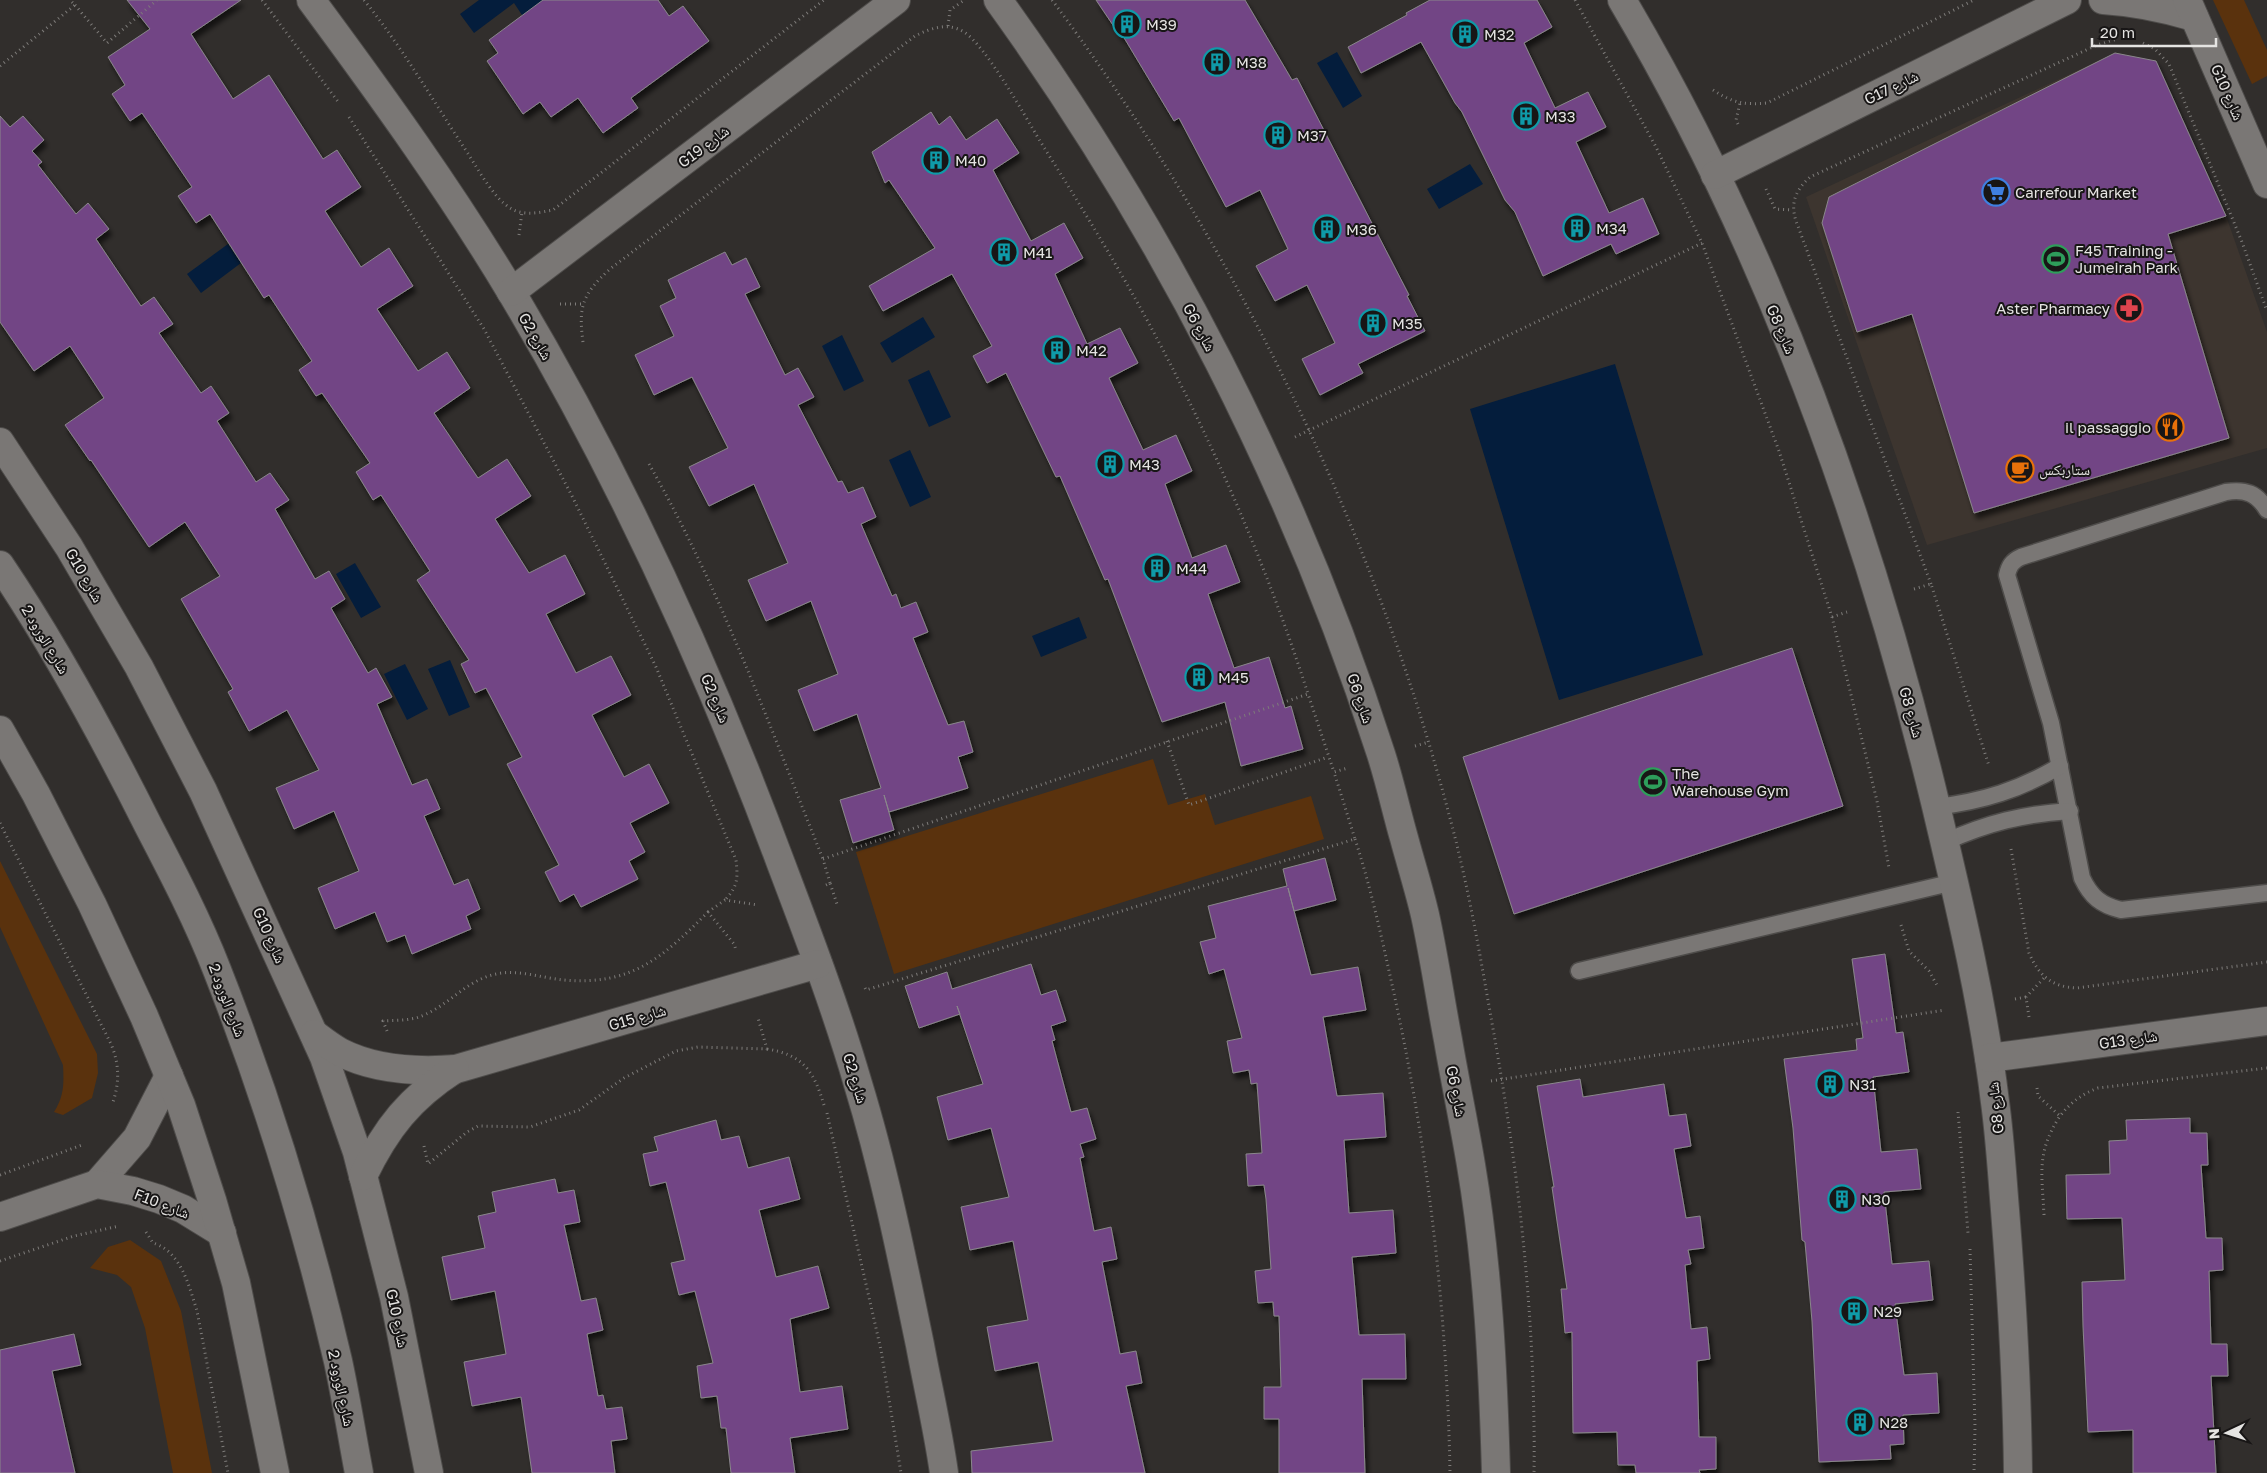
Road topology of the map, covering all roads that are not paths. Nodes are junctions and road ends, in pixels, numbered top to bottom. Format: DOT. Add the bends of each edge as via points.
graph roads {
  1 [pos="310,0"];
  2 [pos="896,0"];
  3 [pos="998,0"];
  4 [pos="1622,0"];
  5 [pos="2067,0"];
  6 [pos="2080,0"];
  7 [pos="2103,0"];
  8 [pos="2191,8"];
  9 [pos="1715,174"];
  10 [pos="2267,184"];
  11 [pos="511,292"];
  12 [pos="0,442"];
  13 [pos="2267,510"];
  14 [pos="0,565"];
  15 [pos="0,730"];
  16 [pos="2060,766"];
  17 [pos="1936,807"];
  18 [pos="2070,811"];
  19 [pos="1945,842"];
  20 [pos="1954,882"];
  21 [pos="2267,893"];
  22 [pos="818,964"];
  23 [pos="1579,972"];
  24 [pos="2267,1021"];
  25 [pos="314,1034"];
  26 [pos="1989,1058"];
  27 [pos="456,1069"];
  28 [pos="168,1076"];
  29 [pos="363,1176"];
  30 [pos="97,1184"];
  31 [pos="0,1217"];
  32 [pos="222,1233"];
  33 [pos="275,1473"];
  34 [pos="359,1473"];
  35 [pos="429,1473"];
  36 [pos="944,1473"];
  37 [pos="1496,1473"];
  38 [pos="2018,1473"];
  1 -- 11 [label="street, G2 شارع" via="442,184"];
  2 -- 11 [label="street, G19 شارع"];
  3 -- 37 [label="street, G6 شارع" via="1074,110 1211,347 1263,453 1328,602 1382,756 1425,916 1471,1166 1490,1345"];
  4 -- 9 [label="street, G8 شارع"];
  5 -- 6 [label="street, G17 شارع"];
  5 -- 9 [label="street, G17 شارع"];
  7 -- 8 [label="street"];
  8 -- 10 [label="street, G10 شارع"];
  9 -- 17 [label="street, G8 شارع" via="1792,350 1840,477 1880,600"];
  11 -- 22 [label="street, G2 شارع" via="568,391 667,588 713,689"];
  12 -- 25 [label="street, G10 شارع" via="68,547 139,667 203,791"];
  13 -- 16 [label="lane" via="2256,496 2248,492 2226,492 2014,560 2007,575 2051,723"];
  14 -- 34 [label="street, شارع الورود 2" via="118,765 216,967 258,1080 288,1175 338,1362"];
  15 -- 28 [label="street" via="92,904"];
  16 -- 17 [label="lane" via="1999,796"];
  16 -- 18 [label="lane"];
  17 -- 19 [label="street, G8 شارع"];
  18 -- 19 [label="lane" via="2005,819"];
  18 -- 21 [label="lane" via="2082,878 2088,890 2108,907 2134,910"];
  19 -- 20 [label="street, G8 شارع"];
  20 -- 23 [label="lane"];
  20 -- 26 [label="street, G8 شارع"];
  22 -- 27 [label="street, G15 شارع"];
  22 -- 36 [label="street, G2 شارع" via="877,1151 911,1302"];
  24 -- 26 [label="street, G13 شارع"];
  25 -- 27 [label="street, G15 شارع" via="340,1052 368,1062 399,1069"];
  25 -- 29 [label="street, G10 شارع" via="340,1099"];
  26 -- 38 [label="street, G8 شارع" via="2010,1279"];
  27 -- 29 [label="street, G15 شارع" via="410,1103 378,1145"];
  28 -- 30 [label="street" via="137,1138"];
  28 -- 32 [label="street" via="196,1149"];
  29 -- 35 [label="street, G10 شارع" via="394,1297"];
  30 -- 31 [label="street, F10 شارع"];
  30 -- 32 [label="street, F10 شارع" via="133,1190 159,1199"];
  32 -- 33 [label="street" via="236,1283"];
}
